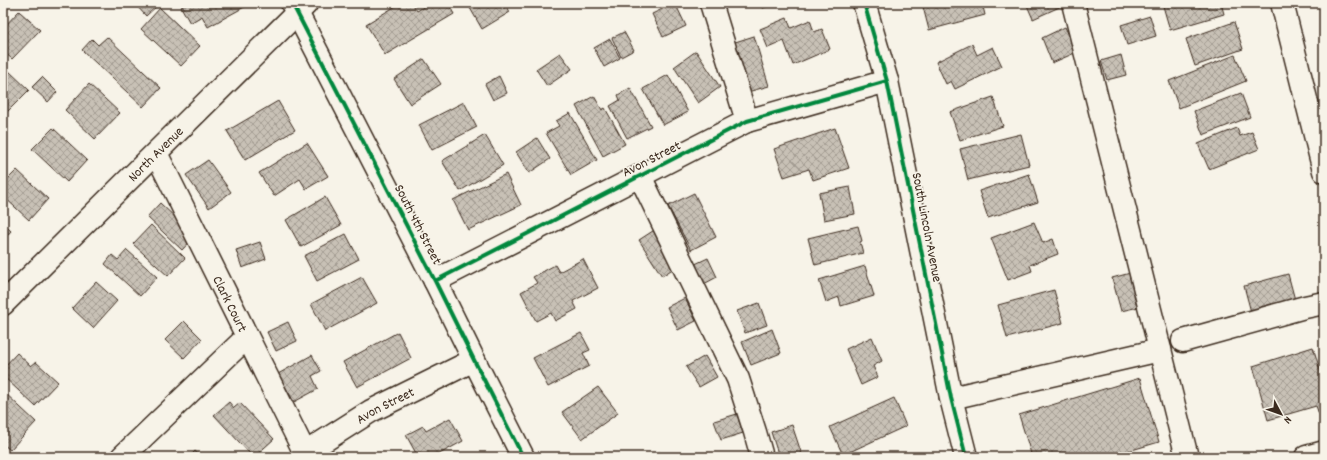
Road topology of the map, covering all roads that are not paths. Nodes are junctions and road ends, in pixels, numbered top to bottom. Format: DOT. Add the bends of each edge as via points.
graph roads {
  1 [pos="711,3"];
  2 [pos="864,3"];
  3 [pos="1073,3"];
  4 [pos="1282,3"];
  5 [pos="299,6"];
  6 [pos="887,81"];
  7 [pos="1315,97"];
  8 [pos="747,121"];
  9 [pos="156,153"];
  10 [pos="1324,171"];
  11 [pos="640,176"];
  12 [pos="435,281"];
  13 [pos="1324,303"];
  14 [pos="3,304"];
  15 [pos="248,336"];
  16 [pos="1183,341"];
  17 [pos="1160,350"];
  18 [pos="474,360"];
  19 [pos="951,398"];
  20 [pos="1324,452"];
  21 [pos="304,456"];
  22 [pos="122,457"];
  23 [pos="523,457"];
  24 [pos="762,457"];
  25 [pos="966,457"];
  26 [pos="1187,457"];
  27 [pos="1306,457"];
  1 -- 8 [label="street"];
  2 -- 6 [label="street, South Lincoln Avenue"];
  3 -- 17 [label="street"];
  4 -- 7 [label="street"];
  5 -- 9 [label="street, North Avenue"];
  5 -- 12 [label="street, South 4th Street"];
  6 -- 8 [label="street, Avon Street"];
  6 -- 19 [label="street, South Lincoln Avenue"];
  7 -- 10 [label="street"];
  8 -- 11 [label="street, Avon Street"];
  9 -- 14 [label="street, North Avenue"];
  9 -- 15 [label="street, Clark Court"];
  11 -- 12 [label="street, Avon Street"];
  11 -- 24 [label="street" via="738,379"];
  12 -- 18 [label="street, South 4th Street"];
  13 -- 16 [label="street"];
  15 -- 21 [label="street, Clark Court"];
  15 -- 22 [label="street"];
  17 -- 19 [label="street"];
  17 -- 26 [label="street"];
  18 -- 21 [label="street, Avon Street" via="371,411"];
  18 -- 23 [label="street, South 4th Street"];
  19 -- 25 [label="street, South Lincoln Avenue"];
  20 -- 27 [label="street"];
}
